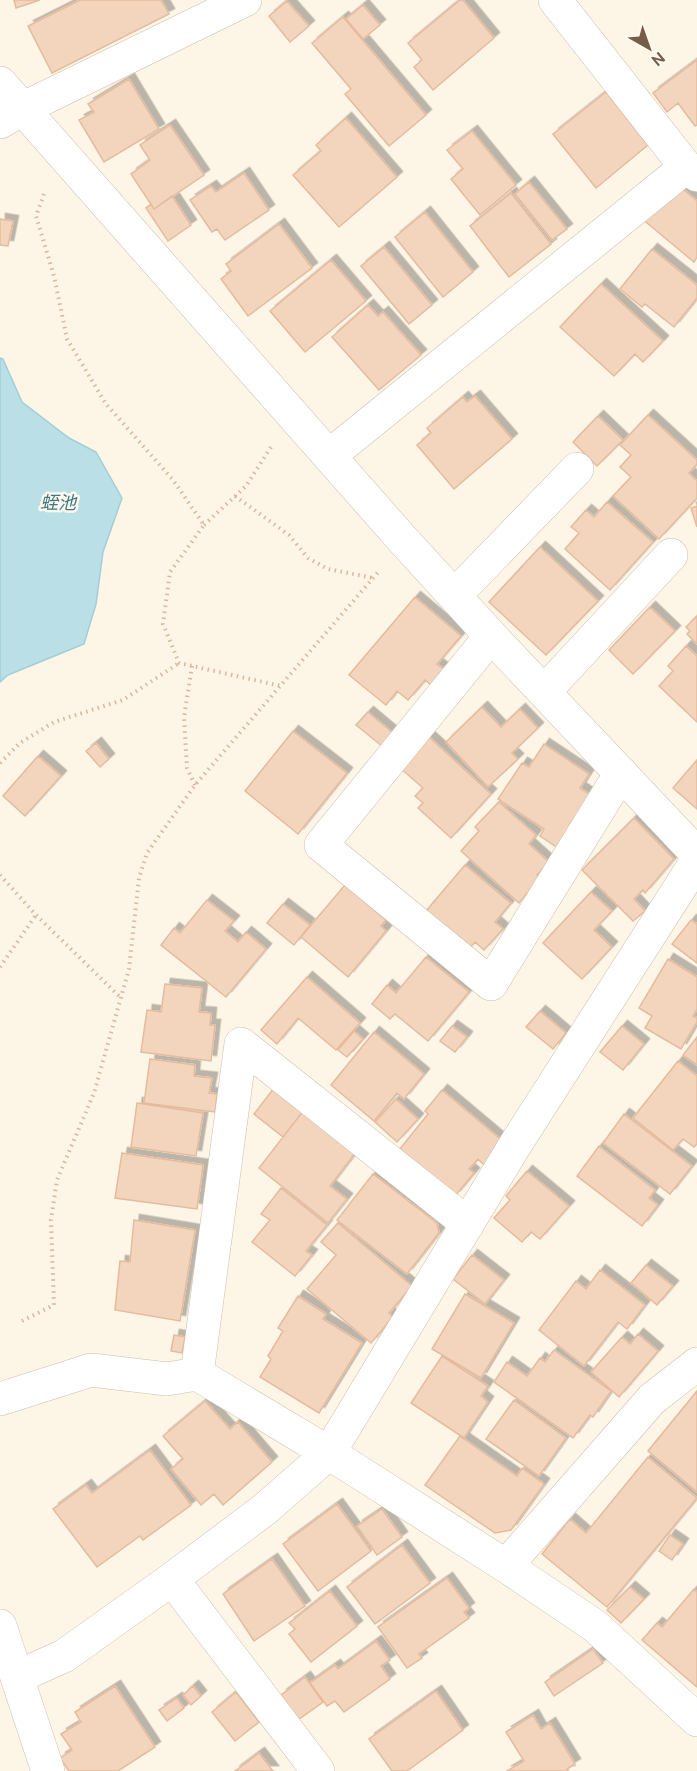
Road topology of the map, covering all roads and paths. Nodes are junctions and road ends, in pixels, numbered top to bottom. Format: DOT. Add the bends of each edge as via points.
graph roads {
  1 [pos="245,0"];
  2 [pos="555,0"];
  3 [pos="0,83"];
  4 [pos="11,115"];
  5 [pos="59,150"];
  6 [pos="691,171"];
  7 [pos="291,414"];
  8 [pos="329,456"];
  9 [pos="577,469"];
  10 [pos="235,496"];
  11 [pos="204,525"];
  12 [pos="404,542"];
  13 [pos="670,555"];
  14 [pos="373,578"];
  15 [pos="454,596"];
  16 [pos="491,636"];
  17 [pos="179,663"];
  18 [pos="192,666"];
  19 [pos="281,686"];
  20 [pos="544,692"];
  21 [pos="0,763"];
  22 [pos="621,773"];
  23 [pos="195,785"];
  24 [pos="697,854"];
  25 [pos="697,861"];
  26 [pos="0,875"];
  27 [pos="36,915"];
  28 [pos="0,967"];
  29 [pos="121,998"];
  30 [pos="468,1224"];
  31 [pos="22,1321"];
  32 [pos="697,1364"];
  33 [pos="197,1374"];
  34 [pos="0,1399"];
  35 [pos="329,1453"];
  36 [pos="506,1566"];
  37 [pos="172,1579"];
  38 [pos="0,1626"];
  39 [pos="17,1677"];
  40 [pos="697,1720"];
  41 [pos="48,1771"];
  42 [pos="318,1771"];
  1 -- 4 [label="street"];
  2 -- 6 [label="street"];
  3 -- 4 [label="street"];
  4 -- 5 [label="street"];
  5 -- 7 [label="street"];
  5 -- 11 [label="path" via="36,216 68,339 106,404 173,480"];
  6 -- 8 [label="street"];
  7 -- 8 [label="street"];
  7 -- 10 [label="path" via="246,486"];
  8 -- 12 [label="street"];
  9 -- 15 [label="street"];
  10 -- 11 [label="path"];
  10 -- 14 [label="path" via="289,535 308,558 328,569"];
  11 -- 17 [label="path" via="170,572 164,624"];
  12 -- 14 [label="path"];
  12 -- 15 [label="street"];
  13 -- 20 [label="street"];
  14 -- 19 [label="path"];
  15 -- 16 [label="street"];
  16 -- 20 [label="street"];
  16 -- 22 [label="street" via="321,845 491,984"];
  17 -- 18 [label="path"];
  17 -- 21 [label="path" via="123,700 54,722 20,743"];
  18 -- 19 [label="path"];
  18 -- 23 [label="path" via="184,717 187,768"];
  19 -- 23 [label="path"];
  20 -- 22 [label="street"];
  22 -- 24 [label="street"];
  23 -- 29 [label="path" via="147,853 139,878 129,969"];
  25 -- 30 [label="street"];
  26 -- 27 [label="path"];
  27 -- 28 [label="path"];
  27 -- 29 [label="path"];
  29 -- 31 [label="path" via="94,1093 57,1180 51,1220 54,1305"];
  30 -- 33 [label="street" via="241,1044"];
  30 -- 35 [label="street"];
  32 -- 36 [label="street" via="652,1399"];
  33 -- 34 [label="street" via="167,1379 91,1370"];
  33 -- 35 [label="street"];
  35 -- 36 [label="street"];
  35 -- 37 [label="street" via="265,1509"];
  36 -- 40 [label="street" via="595,1626"];
  37 -- 39 [label="street" via="64,1656"];
  37 -- 42 [label="street"];
  38 -- 39 [label="street"];
  39 -- 41 [label="street"];
}
